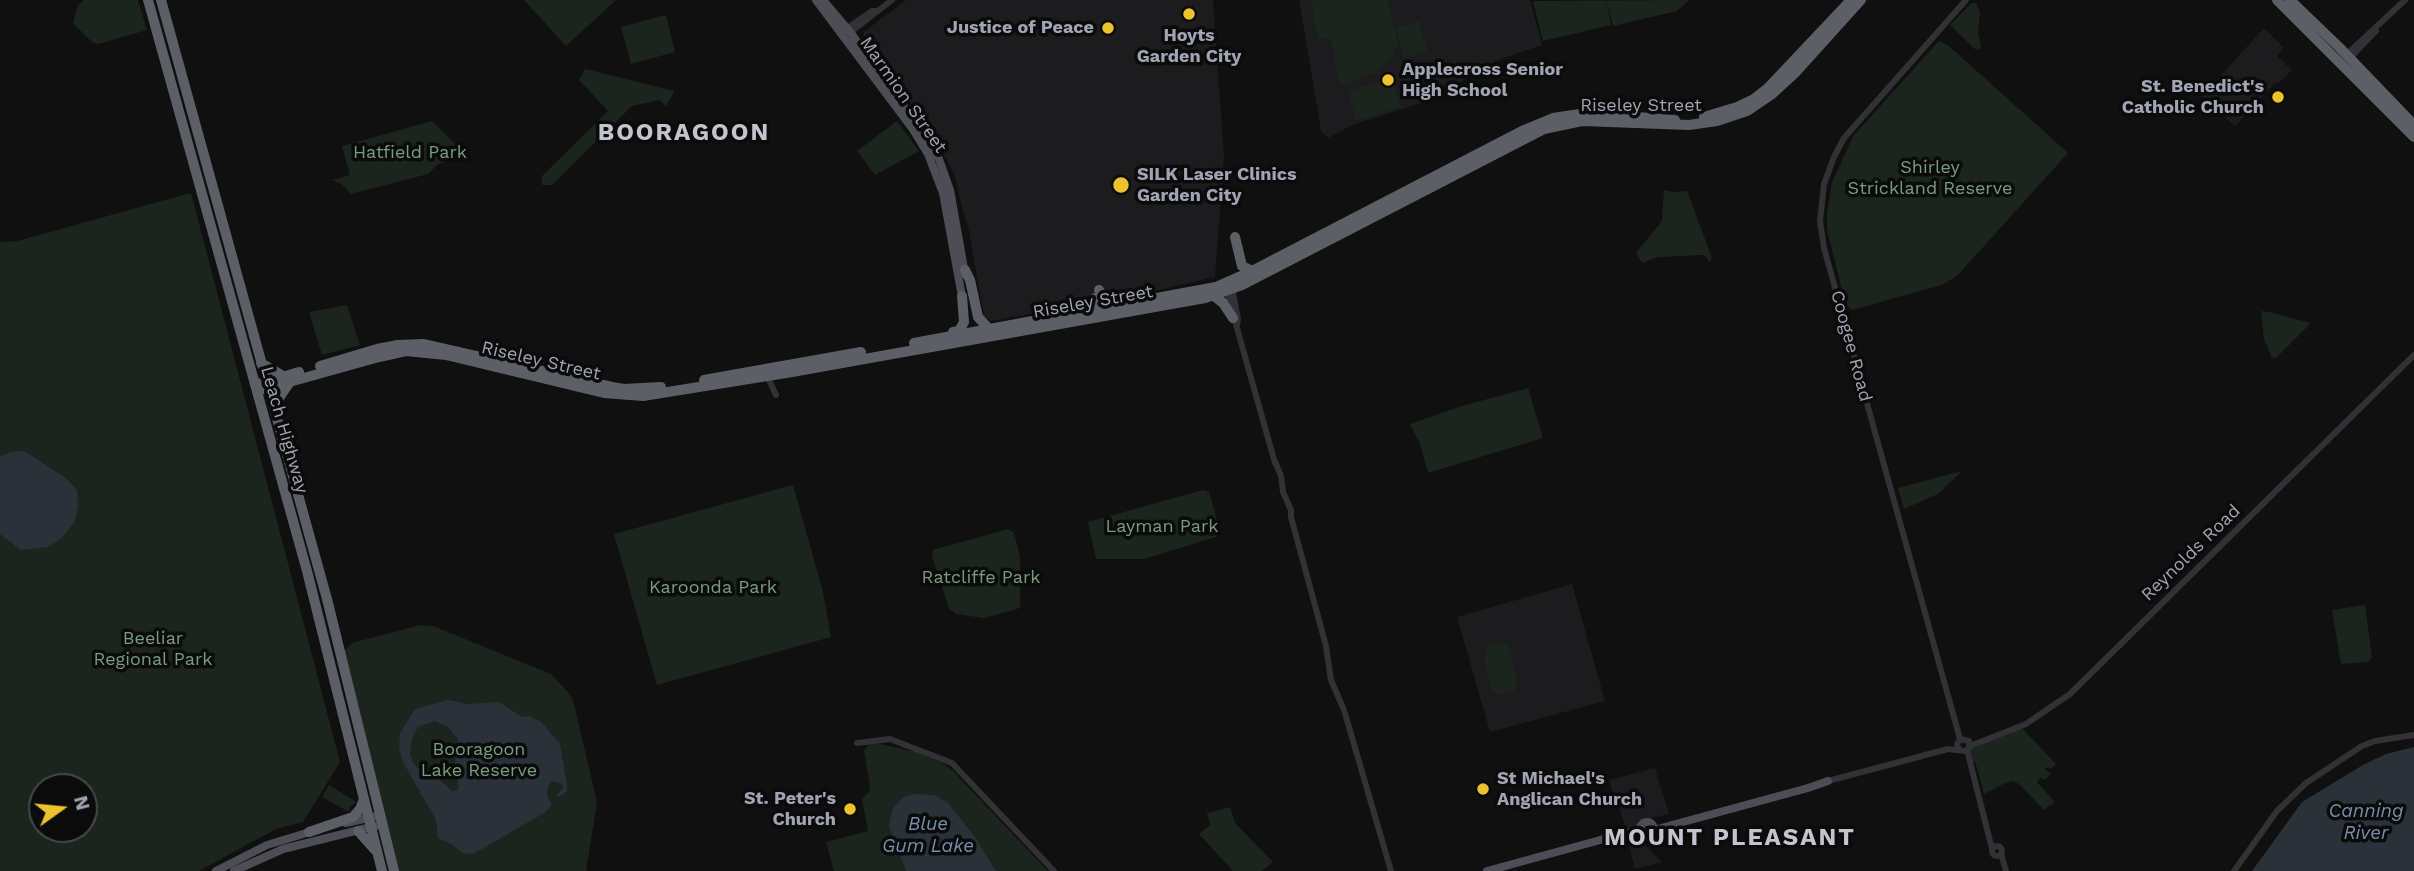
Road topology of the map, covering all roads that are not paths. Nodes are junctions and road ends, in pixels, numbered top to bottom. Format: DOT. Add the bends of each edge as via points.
graph roads {
  1 [pos="149,0"];
  2 [pos="161,0"];
  3 [pos="816,0"];
  4 [pos="823,0"];
  5 [pos="892,0"];
  6 [pos="1851,0"];
  7 [pos="1861,0"];
  8 [pos="1966,0"];
  9 [pos="2277,0"];
  10 [pos="2290,0"];
  11 [pos="2405,0"];
  12 [pos="846,33"];
  13 [pos="2345,60"];
  14 [pos="188,95"];
  15 [pos="1685,123"];
  16 [pos="2414,125"];
  17 [pos="2414,137"];
  18 [pos="190,146"];
  19 [pos="209,173"];
  20 [pos="197,177"];
  21 [pos="1234,237"];
  22 [pos="965,270"];
  23 [pos="1252,271"];
  24 [pos="1229,286"];
  25 [pos="962,296"];
  26 [pos="1214,296"];
  27 [pos="1116,306"];
  28 [pos="1073,314"];
  29 [pos="1235,322"];
  30 [pos="989,329"];
  31 [pos="973,335"];
  32 [pos="923,341"];
  33 [pos="2413,358"];
  34 [pos="261,363"];
  35 [pos="781,367"];
  36 [pos="746,373"];
  37 [pos="771,376"];
  38 [pos="287,380"];
  39 [pos="268,385"];
  40 [pos="256,388"];
  41 [pos="275,410"];
  42 [pos="2414,735"];
  43 [pos="857,743"];
  44 [pos="1963,745"];
  45 [pos="1828,780"];
  46 [pos="364,799"];
  47 [pos="382,820"];
  48 [pos="370,823"];
  49 [pos="358,831"];
  50 [pos="309,832"];
  51 [pos="1575,849"];
  52 [pos="377,853"];
  53 [pos="2005,869"];
  54 [pos="216,871"];
  55 [pos="234,871"];
  56 [pos="382,871"];
  57 [pos="394,871"];
  58 [pos="1054,871"];
  59 [pos="1389,871"];
  60 [pos="1490,871"];
  61 [pos="1501,871"];
  62 [pos="2234,871"];
  1 -- 18 [label="highway, Leach Highway"];
  2 -- 14 [label="highway, Leach Highway"];
  3 -- 12 [label="main road, Marmion Street"];
  4 -- 12 [label="main road, Marmion Street"];
  5 -- 12 [label="street"];
  6 -- 15 [label="highway, Riseley Street" via="1754,99"];
  7 -- 15 [label="highway, Riseley Street" via="1764,100 1732,117"];
  8 -- 44 [label="street, Coogee Road" via="1844,138 1824,184 1820,221"];
  9 -- 13 [label="highway"];
  10 -- 13 [label="highway"];
  11 -- 13 [label="street"];
  12 -- 22 [label="main road, Marmion Street" via="939,159 950,190"];
  12 -- 25 [label="main road, Marmion Street" via="935,169"];
  13 -- 16 [label="highway"];
  13 -- 17 [label="highway"];
  14 -- 18 [label="highway" via="186,104 197,146"];
  14 -- 19 [label="highway, Leach Highway"];
  15 -- 23 [label="highway, Riseley Street" via="1587,113 1553,118"];
  15 -- 24 [label="highway, Riseley Street" via="1582,121 1544,129"];
  18 -- 20 [label="highway, Leach Highway"];
  19 -- 20 [label="highway"];
  19 -- 34 [label="highway, Leach Highway"];
  20 -- 40 [label="highway, Leach Highway"];
  21 -- 23 [label="highway" via="1242,266"];
  22 -- 30 [label="highway" via="978,317"];
  22 -- 31 [label="main road, Marmion Street"];
  23 -- 24 [label="highway, Riseley Street"];
  24 -- 26 [label="highway, Riseley Street"];
  24 -- 27 [label="highway, Riseley Street"];
  24 -- 29 [label="street"];
  25 -- 31 [label="main road, Marmion Street"];
  25 -- 32 [label="highway" via="964,317 959,331"];
  26 -- 29 [label="highway"];
  26 -- 31 [label="highway, Riseley Street"];
  27 -- 28 [label="highway, Riseley Street"];
  27 -- 28 [label="highway" via="1097,294 1091,306"];
  28 -- 30 [label="highway, Riseley Street"];
  29 -- 59 [label="street" via="1275,461 1279,493 1291,517 1334,664"];
  30 -- 31 [label="highway, Riseley Street"];
  31 -- 32 [label="highway, Riseley Street"];
  31 -- 37 [label="highway, Riseley Street"];
  32 -- 35 [label="highway, Riseley Street"];
  33 -- 44 [label="street, Reynolds Road" via="2070,694 2026,724"];
  34 -- 38 [label="highway"];
  34 -- 39 [label="highway, Leach Highway"];
  35 -- 36 [label="highway, Riseley Street"];
  35 -- 37 [label="street"];
  36 -- 37 [label="street"];
  36 -- 38 [label="highway, Riseley Street" via="624,389 410,344 377,349"];
  37 -- 38 [label="highway, Riseley Street" via="666,394 621,395 446,355 406,351"];
  38 -- 39 [label="highway, Riseley Street"];
  38 -- 41 [label="highway"];
  39 -- 40 [label="highway, Riseley Street"];
  39 -- 41 [label="highway, Leach Highway"];
  40 -- 46 [label="highway, Leach Highway"];
  41 -- 47 [label="highway, Leach Highway"];
  42 -- 62 [label="street" via="2362,746 2306,783 2277,811"];
  43 -- 58 [label="street" via="890,739 952,763"];
  44 -- 45 [label="street, Reynolds Road"];
  44 -- 53 [label="street, Coogee Road" via="1993,855 2000,855"];
  45 -- 51 [label="main road, Reynolds Road" via="1675,823 1653,828 1645,823 1642,831"];
  46 -- 48 [label="highway, Leach Highway"];
  46 -- 50 [label="highway" via="355,816"];
  47 -- 48 [label="main road"];
  47 -- 57 [label="highway, Leach Highway"];
  48 -- 49 [label="main road"];
  48 -- 50 [label="main road"];
  48 -- 52 [label="highway, Leach Highway"];
  49 -- 52 [label="highway"];
  49 -- 55 [label="main road" via="277,852"];
  50 -- 54 [label="main road" via="255,850"];
  51 -- 60 [label="main road, Reynolds Road"];
  51 -- 61 [label="main road, Reynolds Road"];
  52 -- 56 [label="highway, Leach Highway"];
}
